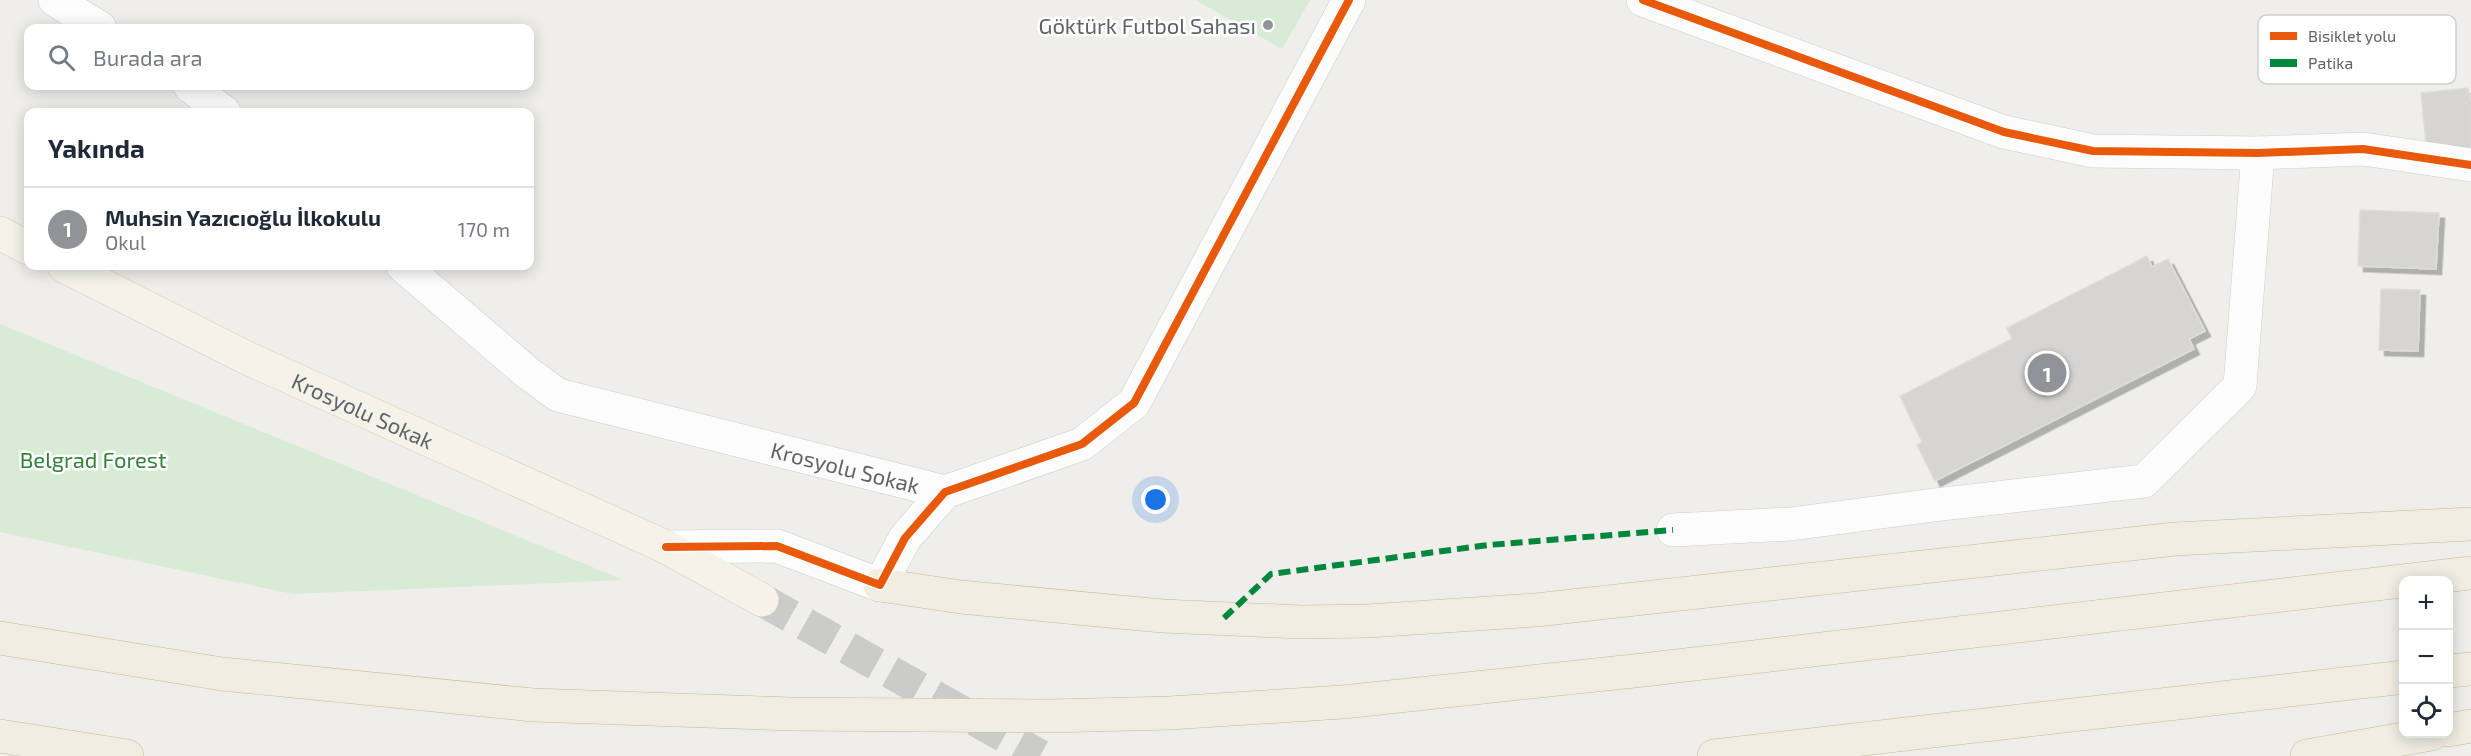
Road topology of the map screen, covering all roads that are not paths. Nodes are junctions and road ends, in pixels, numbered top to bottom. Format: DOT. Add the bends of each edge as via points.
graph roads {
  1 [pos="55,0"];
  2 [pos="1349,0"];
  3 [pos="1643,0"];
  4 [pos="94,24"];
  5 [pos="195,90"];
  6 [pos="219,108"];
  7 [pos="2258,153"];
  8 [pos="2471,165"];
  9 [pos="0,233"];
  10 [pos="24,246"];
  11 [pos="72,270"];
  12 [pos="408,270"];
  13 [pos="945,492"];
  14 [pos="2471,524"];
  15 [pos="1673,530"];
  16 [pos="666,547"];
  17 [pos="2471,573"];
  18 [pos="880,585"];
  19 [pos="762,600"];
  20 [pos="0,638"];
  21 [pos="2471,669"];
  22 [pos="2453,671"];
  23 [pos="2399,677"];
  24 [pos="2471,726"];
  25 [pos="2453,729"];
  26 [pos="0,736"];
  27 [pos="2408,738"];
  28 [pos="127,756"];
  29 [pos="1714,756"];
  30 [pos="2307,756"];
  1 -- 4 [label="street"];
  2 -- 13 [label="street" via="1134,403 1082,444"];
  3 -- 7 [label="street" via="2004,132 2093,151"];
  5 -- 6 [label="street"];
  7 -- 8 [label="street" via="2363,149"];
  7 -- 15 [label="street" via="2240,386 2144,481 1791,524"];
  9 -- 10 [label="main road"];
  11 -- 16 [label="main road, Krosyolu Sokak" via="247,358"];
  12 -- 13 [label="street, Krosyolu Sokak" via="558,395"];
  13 -- 18 [label="street" via="905,538"];
  14 -- 18 [label="highway" via="2175,539 1536,610 1368,621 1162,616"];
  16 -- 18 [label="street" via="777,546"];
  16 -- 19 [label="main road, Krosyolu Sokak"];
  17 -- 20 [label="highway" via="1343,702 1062,716 791,714 533,705 222,674"];
  21 -- 22 [label="highway"];
  23 -- 29 [label="highway"];
  24 -- 25 [label="highway"];
  26 -- 28 [label="highway"];
  27 -- 30 [label="highway"];
}
